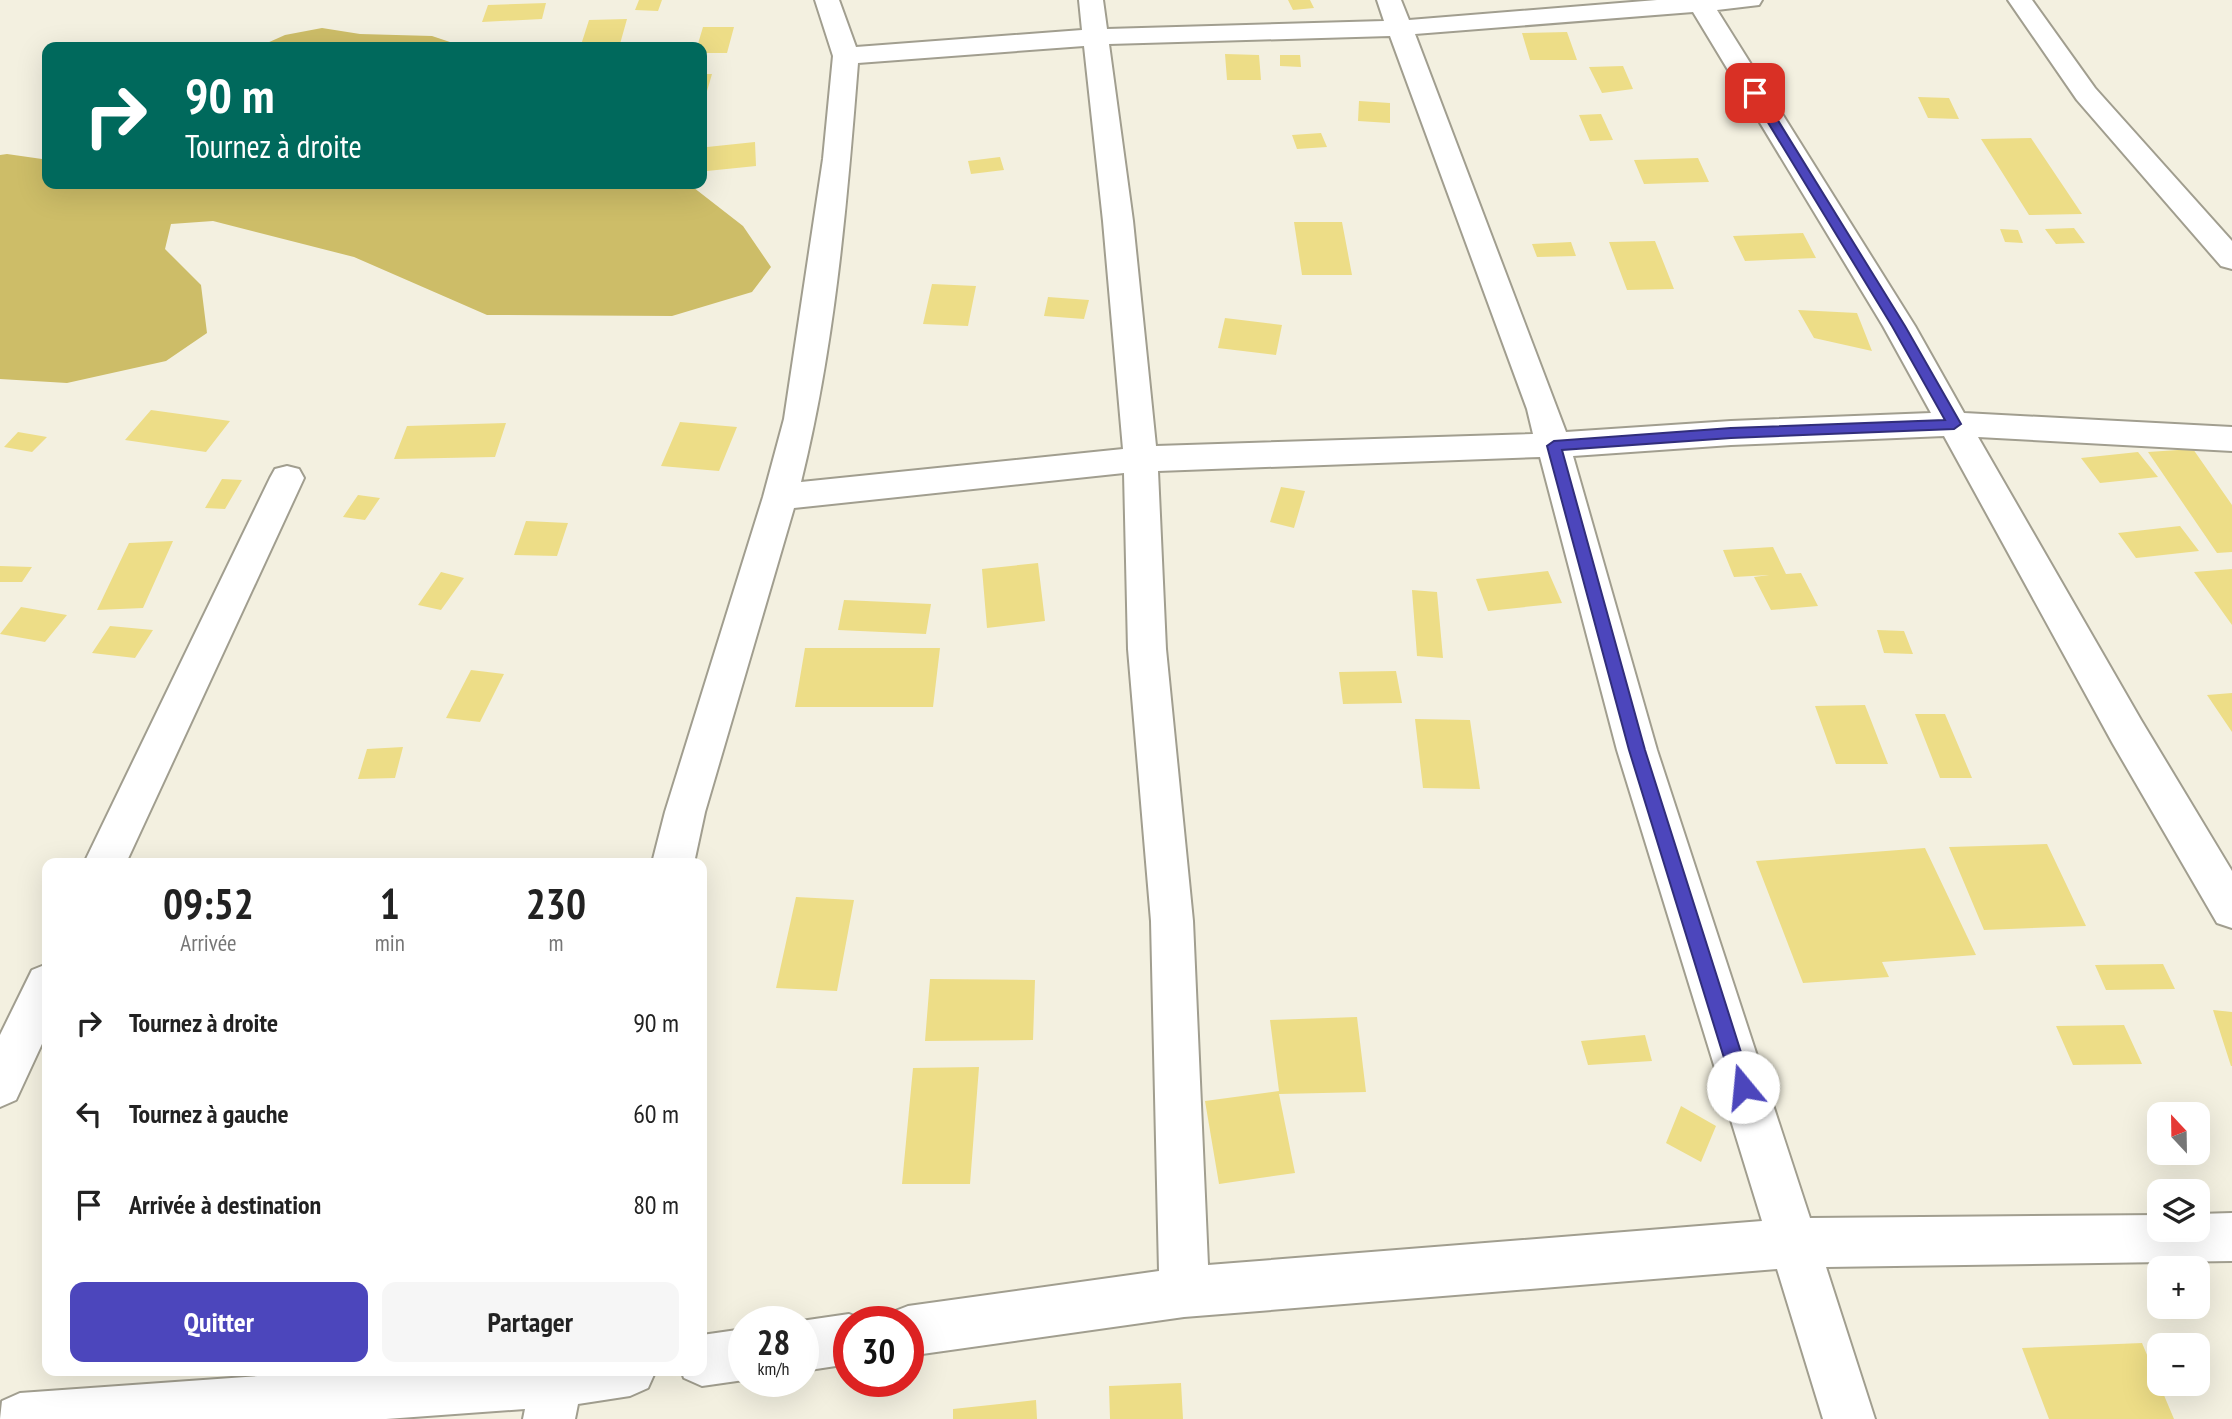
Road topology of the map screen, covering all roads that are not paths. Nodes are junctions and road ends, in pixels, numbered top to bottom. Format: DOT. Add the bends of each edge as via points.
graph roads {
  1 [pos="827,0"];
  2 [pos="1091,0"];
  3 [pos="1750,0"];
  4 [pos="2020,0"];
  5 [pos="1700,2"];
  6 [pos="1395,14"];
  7 [pos="1095,37"];
  8 [pos="846,56"];
  9 [pos="2232,259"];
  10 [pos="1954,424"];
  11 [pos="2232,439"];
  12 [pos="1554,446"];
  13 [pos="1141,459"];
  14 [pos="287,478"];
  15 [pos="780,497"];
  16 [pos="107,858"];
  17 [pos="674,858"];
  18 [pos="2232,909"];
  19 [pos="42,996"];
  20 [pos="0,1084"];
  21 [pos="2232,1237"];
  22 [pos="1791,1243"];
  23 [pos="1184,1292"];
  24 [pos="924,1329"];
  25 [pos="728,1356"];
  26 [pos="707,1359"];
  27 [pos="608,1376"];
  28 [pos="555,1390"];
  29 [pos="20,1419"];
  30 [pos="1849,1419"];
  1 -- 8 [label="street"];
  2 -- 7 [label="street"];
  3 -- 5 [label="street"];
  4 -- 9 [label="street" via="2086,94"];
  5 -- 6 [label="street"];
  5 -- 10 [label="street"];
  6 -- 7 [label="street"];
  6 -- 12 [label="street"];
  7 -- 8 [label="street"];
  7 -- 13 [label="street"];
  8 -- 15 [label="street" via="811,355"];
  10 -- 11 [label="street"];
  10 -- 12 [label="street"];
  10 -- 18 [label="street"];
  12 -- 13 [label="street"];
  12 -- 22 [label="street" via="1637,750"];
  13 -- 15 [label="street"];
  13 -- 23 [label="street" via="1147,649 1172,921"];
  14 -- 16 [label="street"];
  15 -- 17 [label="street"];
  19 -- 20 [label="street"];
  21 -- 22 [label="street"];
  22 -- 23 [label="street"];
  22 -- 30 [label="street"];
  23 -- 24 [label="street"];
  25 -- 26 [label="street"];
  27 -- 28 [label="street"];
  28 -- 29 [label="street"];
}
